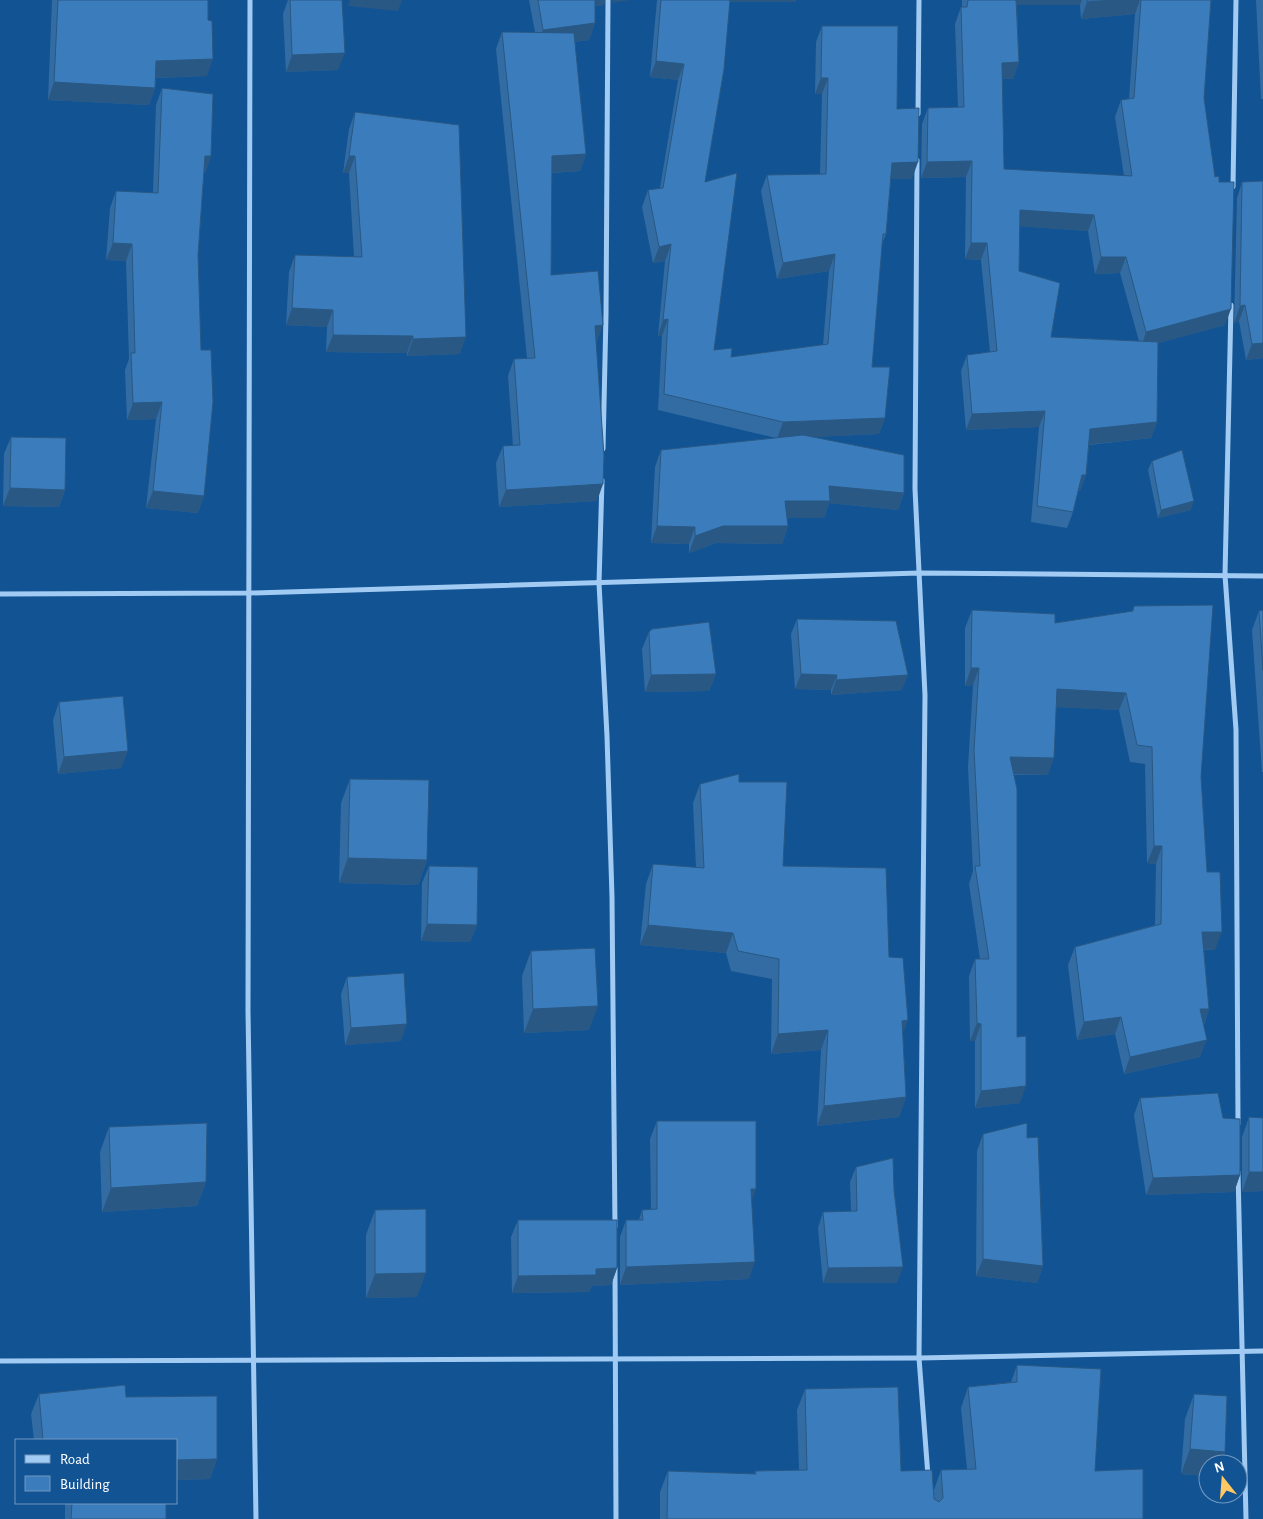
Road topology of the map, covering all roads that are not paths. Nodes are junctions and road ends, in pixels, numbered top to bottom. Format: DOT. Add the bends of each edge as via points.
graph roads {
  1 [pos="250,0"];
  2 [pos="608,0"];
  3 [pos="919,0"];
  4 [pos="1236,0"];
  5 [pos="918,118"];
  6 [pos="918,148"];
  7 [pos="1233,193"];
  8 [pos="1231,302"];
  9 [pos="603,454"];
  10 [pos="602,474"];
  11 [pos="918,573"];
  12 [pos="1225,575"];
  13 [pos="1263,576"];
  14 [pos="599,584"];
  15 [pos="250,593"];
  16 [pos="0,594"];
  17 [pos="1238,1135"];
  18 [pos="1238,1164"];
  19 [pos="615,1233"];
  20 [pos="615,1262"];
  21 [pos="1263,1350"];
  22 [pos="1243,1351"];
  23 [pos="920,1358"];
  24 [pos="253,1359"];
  25 [pos="615,1359"];
  26 [pos="0,1361"];
  27 [pos="928,1481"];
  28 [pos="256,1519"];
  29 [pos="616,1519"];
  30 [pos="1246,1519"];
  1 -- 15 [label="street"];
  2 -- 9 [label="street"];
  3 -- 5 [label="street"];
  4 -- 7 [label="street"];
  6 -- 11 [label="street" via="914,385"];
  8 -- 12 [label="street"];
  10 -- 14 [label="street"];
  11 -- 12 [label="street"];
  11 -- 14 [label="street"];
  11 -- 23 [label="street" via="926,695"];
  12 -- 13 [label="street"];
  12 -- 17 [label="street" via="1236,730"];
  14 -- 15 [label="street"];
  14 -- 19 [label="street" via="612,906"];
  15 -- 16 [label="street"];
  15 -- 24 [label="street" via="248,1011"];
  18 -- 22 [label="street"];
  20 -- 25 [label="street"];
  21 -- 22 [label="street"];
  22 -- 23 [label="street"];
  22 -- 30 [label="street"];
  23 -- 25 [label="street"];
  23 -- 27 [label="street"];
  24 -- 25 [label="street"];
  24 -- 26 [label="street"];
  24 -- 28 [label="street"];
  25 -- 29 [label="street"];
}
